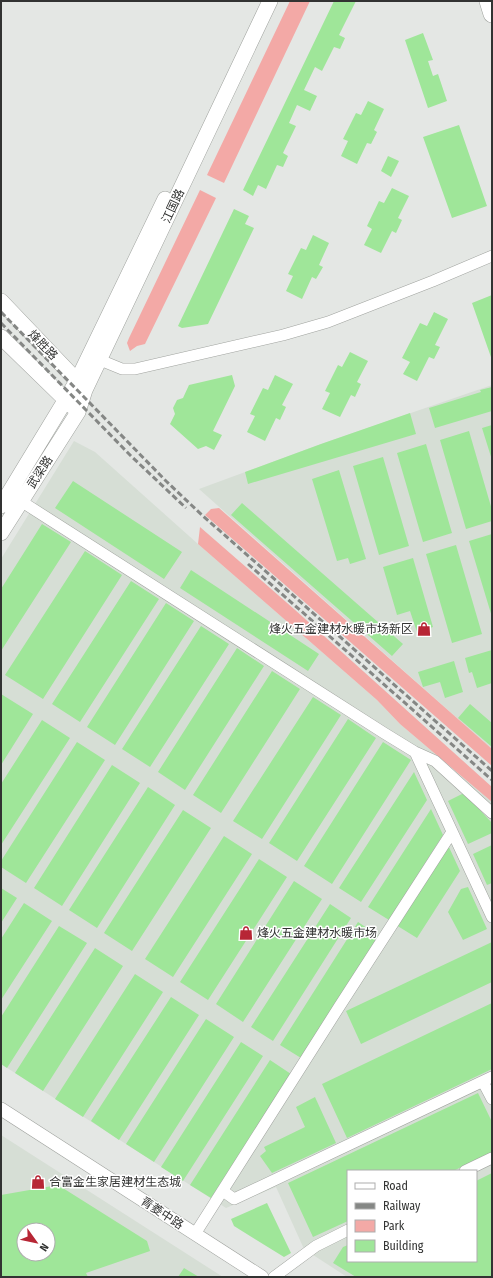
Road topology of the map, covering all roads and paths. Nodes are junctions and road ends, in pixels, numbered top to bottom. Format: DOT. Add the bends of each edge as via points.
graph roads {
  1 [pos="259,1"];
  2 [pos="270,1"];
  3 [pos="488,1"];
  4 [pos="492,14"];
  5 [pos="492,256"];
  6 [pos="1,301"];
  7 [pos="1,337"];
  8 [pos="100,360"];
  9 [pos="81,385"];
  10 [pos="65,401"];
  11 [pos="78,412"];
  12 [pos="10,500"];
  13 [pos="1,533"];
  14 [pos="414,752"];
  15 [pos="492,813"];
  16 [pos="452,832"];
  17 [pos="492,917"];
  18 [pos="488,1079"];
  19 [pos="492,1099"];
  20 [pos="1,1109"];
  21 [pos="492,1158"];
  22 [pos="467,1170"];
  23 [pos="223,1191"];
  24 [pos="347,1230"];
  25 [pos="195,1234"];
  26 [pos="262,1277"];
  27 [pos="274,1277"];
  1 -- 9 [label="main road, 江国路"];
  2 -- 8 [label="main road, 江国路"];
  3 -- 4 [label="main road"];
  5 -- 8 [label="street" via="328,322 283,335 135,369 122,369"];
  6 -- 9 [label="main road, 烽胜路"];
  7 -- 10 [label="main road, 烽胜路"];
  8 -- 9 [label="main road, 江国路"];
  9 -- 10 [label="main road, 江国路"];
  9 -- 11 [label="main road, 江国路"];
  10 -- 11 [label="main road, 烽胜路"];
  10 -- 12 [label="main road, 武梁路"];
  11 -- 12 [label="main road, 武梁路"];
  12 -- 13 [label="main road, 武梁路"];
  12 -- 14 [label="street"];
  14 -- 15 [label="street" via="435,761"];
  14 -- 16 [label="street"];
  16 -- 17 [label="street"];
  16 -- 23 [label="street"];
  18 -- 19 [label="street"];
  18 -- 23 [label="street" via="234,1199"];
  20 -- 25 [label="street, 青菱中路"];
  21 -- 22 [label="street"];
  23 -- 25 [label="street"];
  24 -- 27 [label="street" via="316,1246"];
  25 -- 26 [label="street, 青菱中路"];
}
